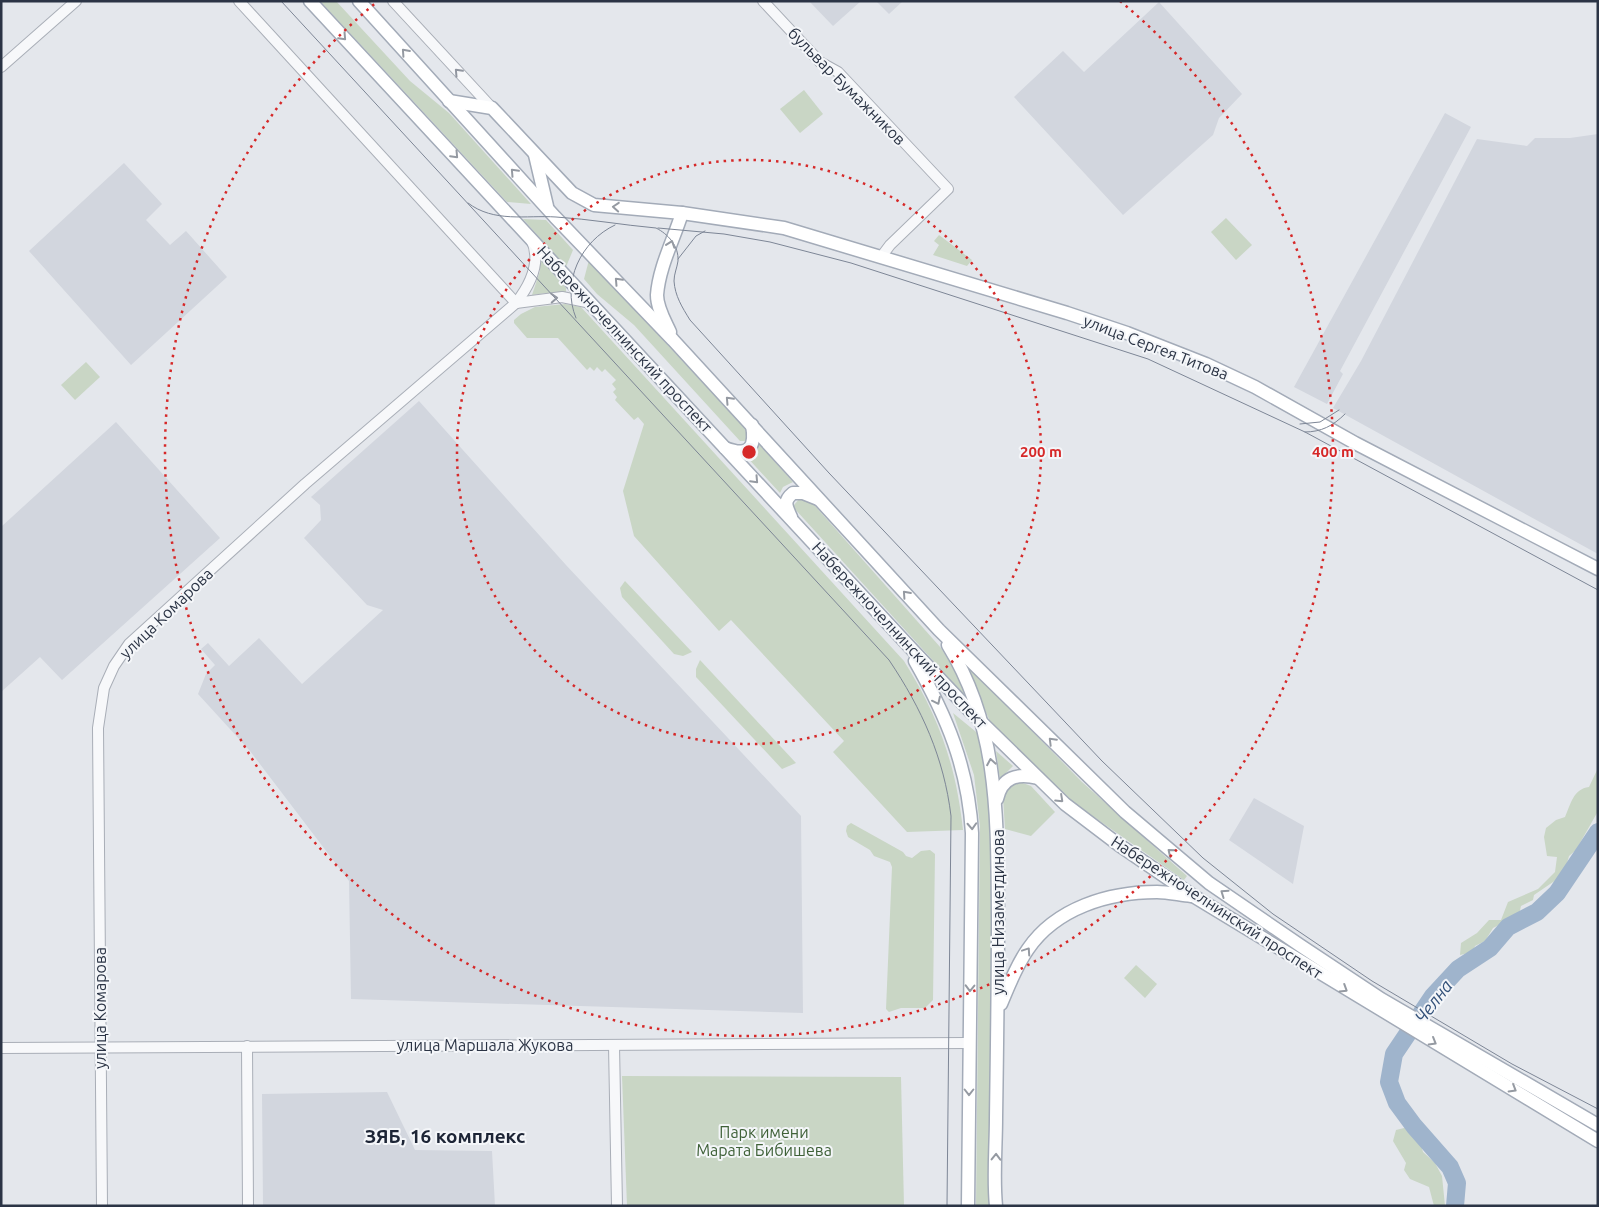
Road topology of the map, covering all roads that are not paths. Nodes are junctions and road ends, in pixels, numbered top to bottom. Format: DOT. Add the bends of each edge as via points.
graph roads {
  1 [pos="76,1"];
  2 [pos="239,1"];
  3 [pos="310,1"];
  4 [pos="359,1"];
  5 [pos="393,1"];
  6 [pos="763,1"];
  7 [pos="1,67"];
  8 [pos="449,101"];
  9 [pos="492,108"];
  10 [pos="534,153"];
  11 [pos="547,208"];
  12 [pos="682,213"];
  13 [pos="529,235"];
  14 [pos="881,257"];
  15 [pos="516,303"];
  16 [pos="592,304"];
  17 [pos="673,340"];
  18 [pos="752,425"];
  19 [pos="725,448"];
  20 [pos="821,500"];
  21 [pos="793,522"];
  22 [pos="1598,569"];
  23 [pos="939,630"];
  24 [pos="906,643"];
  25 [pos="982,722"];
  26 [pos="1038,778"];
  27 [pos="996,802"];
  28 [pos="1195,897"];
  29 [pos="1378,1003"];
  30 [pos="998,1011"];
  31 [pos="969,1043"];
  32 [pos="614,1045"];
  33 [pos="247,1046"];
  34 [pos="101,1047"];
  35 [pos="1,1048"];
  36 [pos="1474,1059"];
  37 [pos="1598,1125"];
  38 [pos="1598,1141"];
  39 [pos="102,1206"];
  40 [pos="248,1206"];
  41 [pos="617,1206"];
  42 [pos="968,1206"];
  43 [pos="996,1206"];
  1 -- 7 [label="street"];
  2 -- 15 [label="street"];
  3 -- 13 [label="main road, Набережночелнинский проспект, one-way"];
  8 -- 4 [label="main road, Набережночелнинский проспект, one-way"];
  9 -- 5 [label="street, one-way"];
  6 -- 14 [label="street, бульвар Бумажников" via="820,62 838,72 948,189"];
  8 -- 9 [label="main road"];
  11 -- 8 [label="main road, Набережночелнинский проспект, one-way"];
  9 -- 10 [label="main road, улица Сергея Титова"];
  10 -- 11 [label="main road"];
  12 -- 10 [label="main road, улица Сергея Титова, one-way" via="594,205 572,193"];
  17 -- 11 [label="main road, Набережночелнинский проспект, one-way"];
  12 -- 14 [label="main road, улица Сергея Титова" via="784,228"];
  17 -- 12 [label="main road, one-way" via="657,296 662,269"];
  13 -- 15 [label="street, улица Комарова" via="535,259 533,274"];
  13 -- 16 [label="main road, Набережночелнинский проспект"];
  14 -- 22 [label="main road, улица Сергея Титова" via="1113,328 1206,364"];
  15 -- 16 [label="street, one-way" via="562,297"];
  15 -- 34 [label="street, улица Комарова" via="291,497 135,639 114,666 102,695 98,728"];
  16 -- 19 [label="main road, Набережночелнинский проспект"];
  18 -- 17 [label="main road, Набережночелнинский проспект, one-way"];
  18 -- 19 [label="main road" via="755,440 751,447 736,452"];
  18 -- 20 [label="main road, Набережночелнинский проспект"];
  19 -- 21 [label="main road, Набережночелнинский проспект, one-way"];
  20 -- 21 [label="main road" via="803,493 787,497 785,505"];
  23 -- 20 [label="main road, Набережночелнинский проспект, one-way"];
  21 -- 24 [label="main road, Набережночелнинский проспект"];
  23 -- 25 [label="main road, улица Низаметдинова" via="966,678"];
  29 -- 23 [label="main road, Набережночелнинский проспект, one-way" via="1225,894 1156,840"];
  24 -- 25 [label="main road, Набережночелнинский проспект"];
  24 -- 31 [label="main road, улица Низаметдинова, one-way" via="955,741 970,805"];
  25 -- 26 [label="main road, Набережночелнинский проспект"];
  27 -- 25 [label="main road, улица Низаметдинова, one-way"];
  26 -- 27 [label="main road" via="1026,775 1009,779 999,790"];
  26 -- 28 [label="main road, Набережночелнинский проспект, one-way" via="1083,819"];
  27 -- 30 [label="main road, улица Низаметдинова"];
  28 -- 29 [label="main road, Набережночелнинский проспект, one-way"];
  30 -- 28 [label="main road, one-way" via="1028,948 1057,920 1074,909 1107,897 1157,892"];
  29 -- 36 [label="main road, Набережночелнинский проспект"];
  43 -- 30 [label="main road, улица Низаметдинова, one-way"];
  31 -- 32 [label="street, улица Маршала Жукова"];
  31 -- 42 [label="main road, улица Низаметдинова, one-way"];
  32 -- 33 [label="street, улица Маршала Жукова"];
  32 -- 41 [label="street"];
  33 -- 34 [label="street, улица Маршала Жукова"];
  33 -- 40 [label="street"];
  34 -- 35 [label="street, улица Маршала Жукова"];
  34 -- 39 [label="street, улица Комарова"];
  36 -- 37 [label="main road, Набережночелнинский проспект"];
  36 -- 38 [label="main road, Набережночелнинский проспект, one-way"];
}
